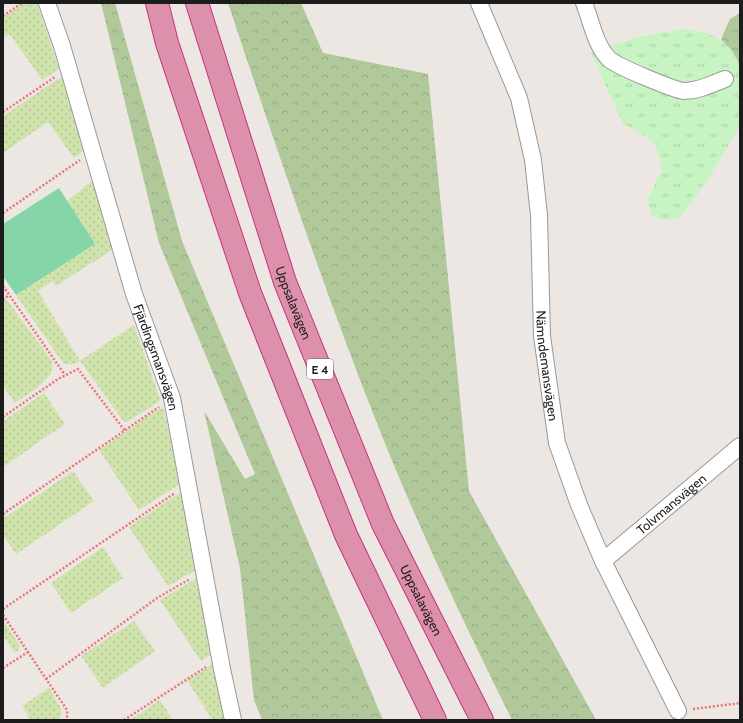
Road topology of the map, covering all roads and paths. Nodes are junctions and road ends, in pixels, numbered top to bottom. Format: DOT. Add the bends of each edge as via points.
graph roads {
  1 [pos="22,3"];
  2 [pos="46,3"];
  3 [pos="157,3"];
  4 [pos="197,3"];
  5 [pos="479,3"];
  6 [pos="584,3"];
  7 [pos="3,16"];
  8 [pos="68,68"];
  9 [pos="725,79"];
  10 [pos="3,112"];
  11 [pos="81,160"];
  12 [pos="3,213"];
  13 [pos="3,286"];
  14 [pos="10,295"];
  15 [pos="3,300"];
  16 [pos="65,376"];
  17 [pos="172,398"];
  18 [pos="3,418"];
  19 [pos="125,431"];
  20 [pos="740,446"];
  21 [pos="188,484"];
  22 [pos="3,514"];
  23 [pos="603,561"];
  24 [pos="204,570"];
  25 [pos="3,609"];
  26 [pos="3,615"];
  27 [pos="28,652"];
  28 [pos="220,658"];
  29 [pos="3,668"];
  30 [pos="46,679"];
  31 [pos="740,703"];
  32 [pos="678,711"];
  33 [pos="67,720"];
  34 [pos="124,720"];
  35 [pos="233,720"];
  36 [pos="435,720"];
  37 [pos="482,720"];
  1 -- 7 [label="path"];
  2 -- 8 [label="street, Fjärdingsmansvägen"];
  3 -- 36 [label="highway" via="167,43 250,293 346,535"];
  4 -- 37 [label="highway, Uppsalavägen / E 4" via="285,282 383,524"];
  5 -- 23 [label="street, Nämndemansvägen" via="519,98 533,160 539,215 542,336 557,443 579,505"];
  6 -- 9 [label="street" via="602,49 609,60 623,68 683,91 699,89"];
  8 -- 10 [label="path"];
  8 -- 17 [label="street, Fjärdingsmansvägen" via="134,294"];
  11 -- 12 [label="path"];
  13 -- 14 [label="path"];
  14 -- 15 [label="path"];
  14 -- 16 [label="path"];
  16 -- 18 [label="path"];
  16 -- 19 [label="path" via="78,369"];
  17 -- 19 [label="path"];
  17 -- 21 [label="street, Fjärdingsmansvägen"];
  19 -- 22 [label="path"];
  20 -- 23 [label="street, Tolvmansvägen"];
  21 -- 24 [label="street, Fjärdingsmansvägen"];
  21 -- 25 [label="path"];
  23 -- 32 [label="street, Nämndemansvägen"];
  24 -- 28 [label="street, Fjärdingsmansvägen"];
  24 -- 30 [label="path" via="157,598"];
  26 -- 27 [label="path"];
  27 -- 29 [label="path"];
  27 -- 30 [label="path"];
  28 -- 34 [label="path"];
  28 -- 35 [label="street, Fjärdingsmansvägen"];
  30 -- 33 [label="path" via="67,710"];
  31 -- 32 [label="path"];
}
